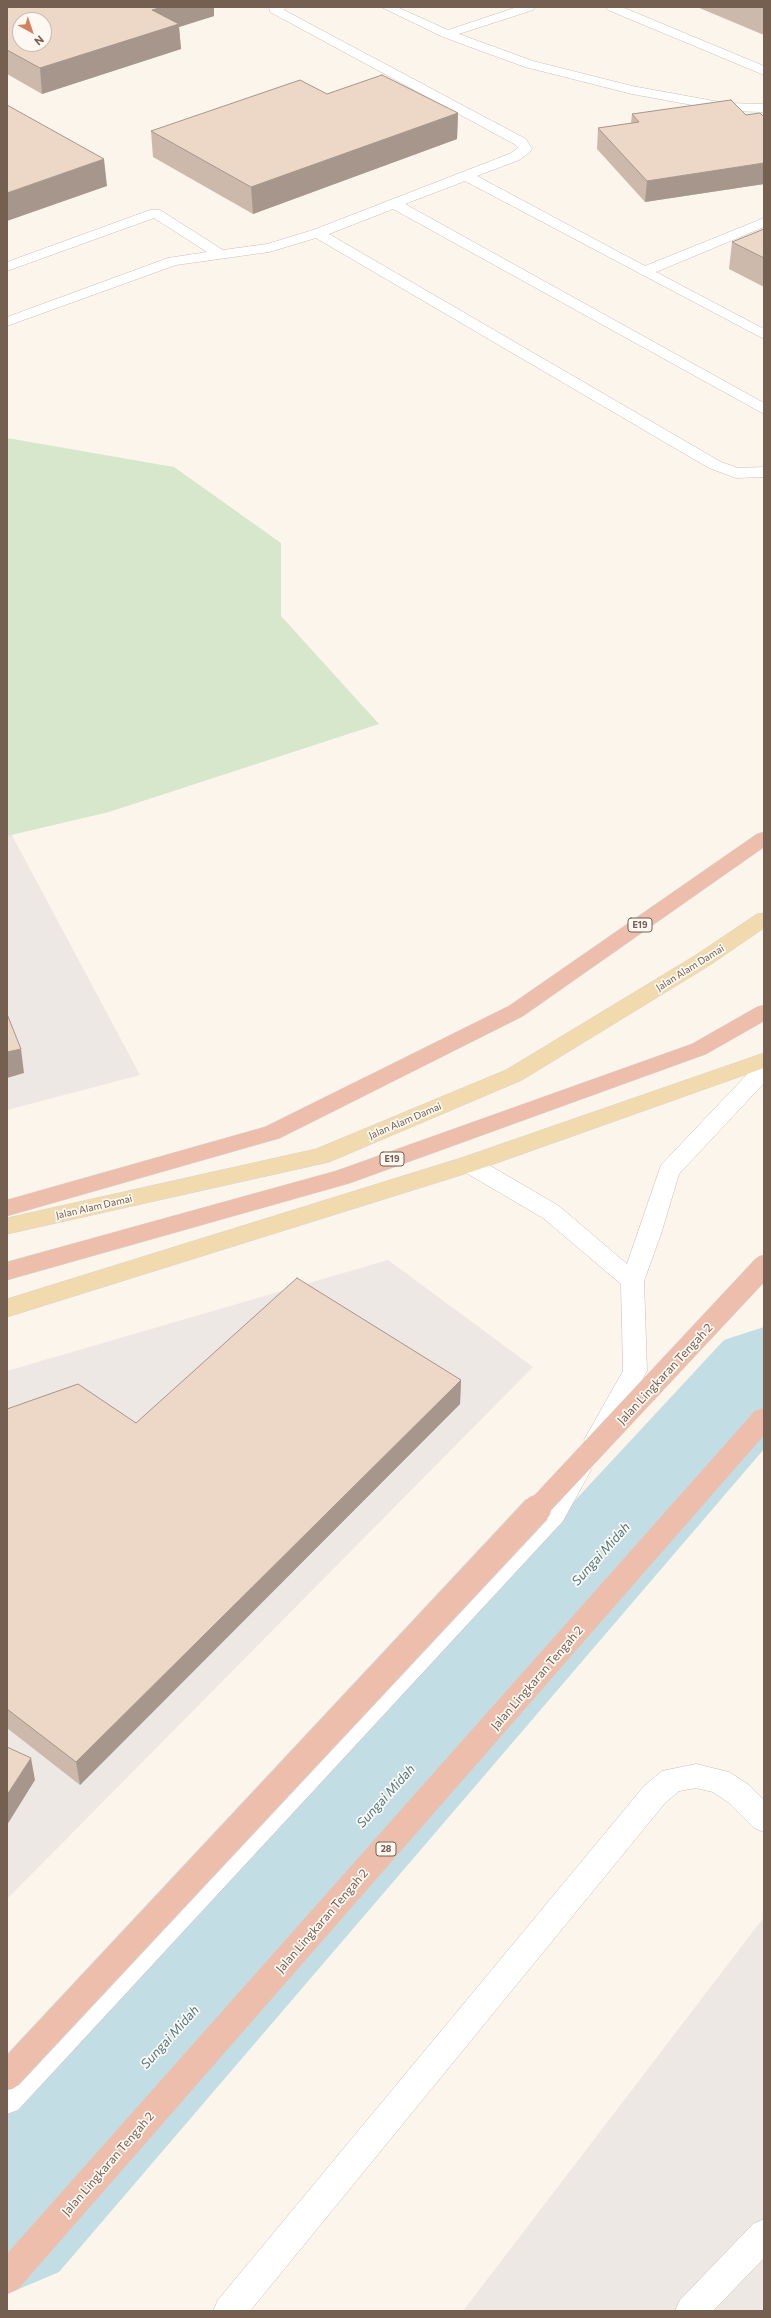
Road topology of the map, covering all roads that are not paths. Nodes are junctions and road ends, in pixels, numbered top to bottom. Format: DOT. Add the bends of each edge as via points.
graph roads {
  1 [pos="387,7"];
  2 [pos="529,7"];
  3 [pos="613,7"];
  4 [pos="274,8"];
  5 [pos="447,34"];
  6 [pos="764,71"];
  7 [pos="764,108"];
  8 [pos="466,176"];
  9 [pos="394,204"];
  10 [pos="764,222"];
  11 [pos="318,234"];
  12 [pos="218,253"];
  13 [pos="7,267"];
  14 [pos="645,271"];
  15 [pos="7,322"];
  16 [pos="764,335"];
  17 [pos="764,409"];
  18 [pos="764,472"];
  19 [pos="764,838"];
  20 [pos="764,919"];
  21 [pos="764,1012"];
  22 [pos="764,1060"];
  23 [pos="764,1070"];
  24 [pos="469,1164"];
  25 [pos="7,1208"];
  26 [pos="7,1226"];
  27 [pos="764,1266"];
  28 [pos="7,1271"];
  29 [pos="632,1281"];
  30 [pos="7,1308"];
  31 [pos="764,1418"];
  32 [pos="764,1819"];
  33 [pos="7,2076"];
  34 [pos="7,2099"];
  35 [pos="764,2235"];
  36 [pos="7,2278"];
  37 [pos="229,2311"];
  38 [pos="691,2311"];
  1 -- 5 [label="street"];
  2 -- 5 [label="street"];
  3 -- 6 [label="street"];
  4 -- 8 [label="street" via="521,142 525,149 514,158"];
  5 -- 7 [label="street" via="529,64 632,90 725,106"];
  8 -- 9 [label="street"];
  8 -- 14 [label="street"];
  9 -- 11 [label="street"];
  9 -- 17 [label="street"];
  10 -- 14 [label="street"];
  11 -- 12 [label="street" via="269,248"];
  11 -- 18 [label="street" via="716,465 736,473"];
  12 -- 13 [label="street" via="155,213"];
  12 -- 15 [label="street" via="173,261"];
  14 -- 16 [label="street"];
  19 -- 25 [label="highway, E19" via="516,1011 272,1133"];
  20 -- 26 [label="main road, Jalan Alam Damai" via="703,960 514,1075 321,1156"];
  21 -- 28 [label="highway, E19" via="699,1049 342,1177"];
  22 -- 24 [label="main road"];
  23 -- 29 [label="street" via="669,1171 650,1234"];
  24 -- 29 [label="street" via="551,1212"];
  24 -- 30 [label="main road"];
  27 -- 33 [label="highway, Jalan Lingkaran Tengah 2, bridge"];
  29 -- 34 [label="street" via="635,1371 554,1514"];
  31 -- 36 [label="highway, Jalan Lingkaran Tengah 2 / 28"];
  32 -- 37 [label="street" via="739,1794 719,1781 696,1776 672,1780 655,1794"];
  35 -- 38 [label="street"];
}
